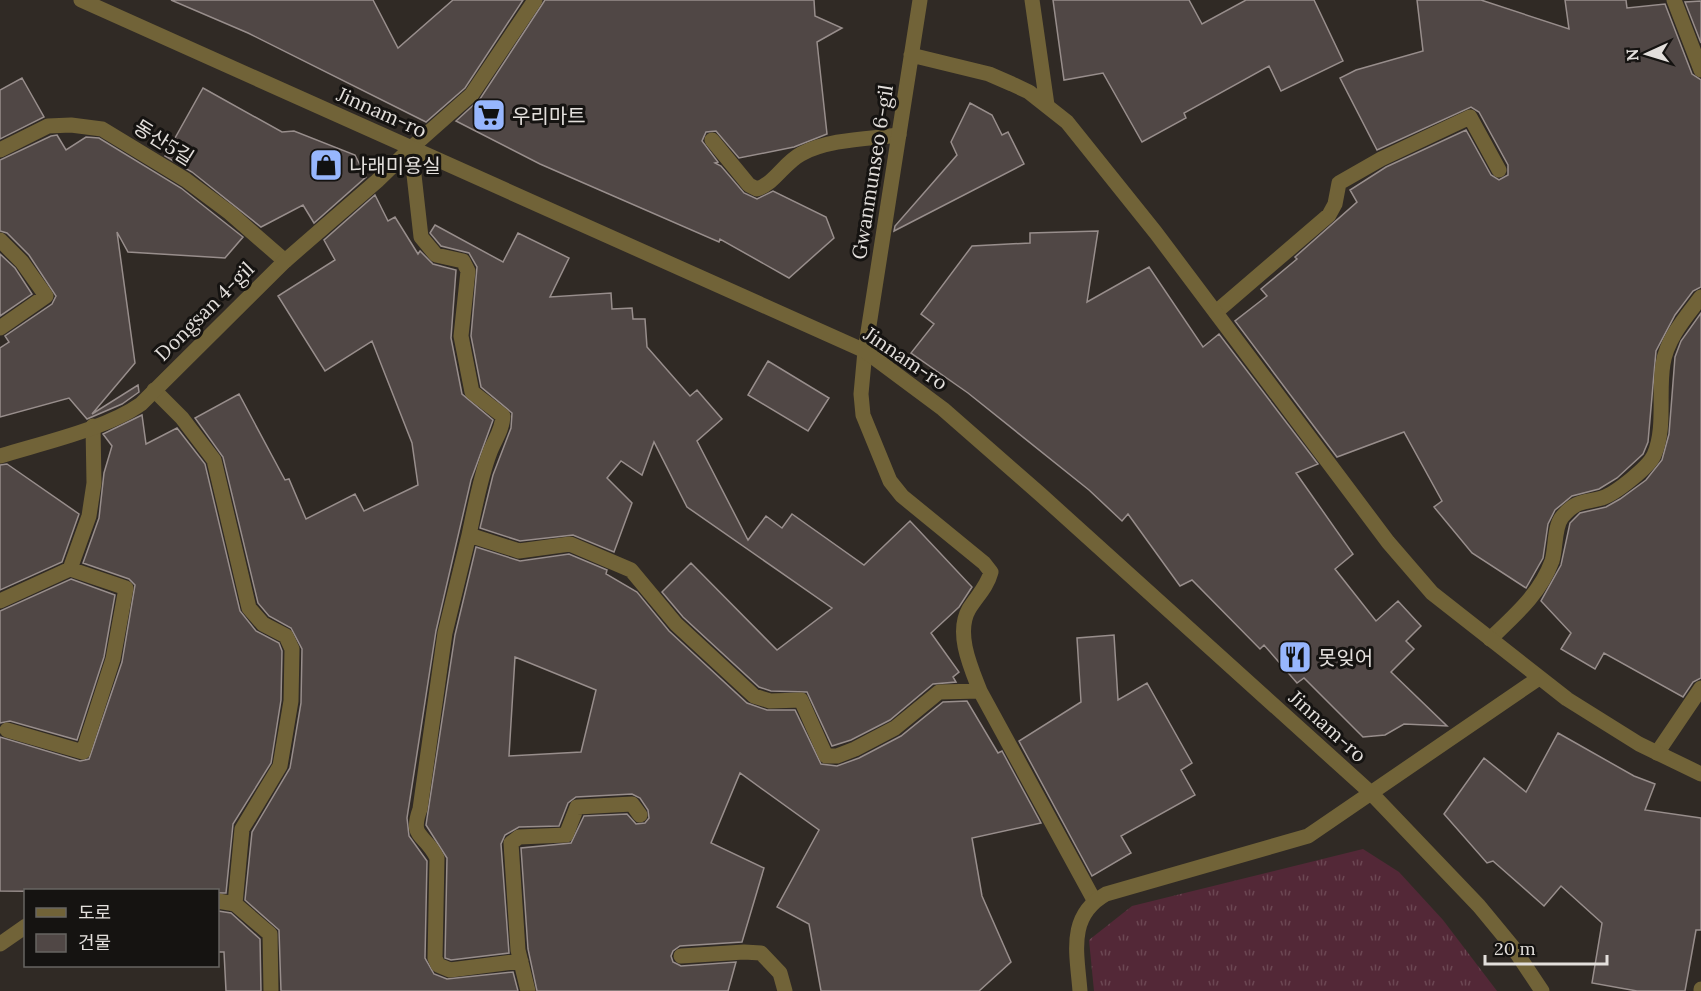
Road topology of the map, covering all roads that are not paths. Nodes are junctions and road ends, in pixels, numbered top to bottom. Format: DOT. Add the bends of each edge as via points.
graph roads {
  1 [pos="81,0"];
  2 [pos="536,0"];
  3 [pos="920,0"];
  4 [pos="1032,0"];
  5 [pos="1674,0"];
  6 [pos="911,55"];
  7 [pos="1701,70"];
  8 [pos="1047,105"];
  9 [pos="899,135"];
  10 [pos="712,140"];
  11 [pos="411,148"];
  12 [pos="0,150"];
  13 [pos="1499,170"];
  14 [pos="0,240"];
  15 [pos="285,261"];
  16 [pos="1701,297"];
  17 [pos="1216,312"];
  18 [pos="0,328"];
  19 [pos="865,351"];
  20 [pos="154,390"];
  21 [pos="93,426"];
  22 [pos="0,456"];
  23 [pos="469,535"];
  24 [pos="70,569"];
  25 [pos="0,601"];
  26 [pos="1490,639"];
  27 [pos="1539,678"];
  28 [pos="1701,688"];
  29 [pos="980,691"];
  30 [pos="7,730"];
  31 [pos="1657,753"];
  32 [pos="1701,774"];
  33 [pos="1371,793"];
  34 [pos="640,815"];
  35 [pos="1094,900"];
  36 [pos="219,901"];
  37 [pos="235,904"];
  38 [pos="24,927"];
  39 [pos="0,944"];
  40 [pos="681,956"];
  41 [pos="521,961"];
  42 [pos="271,991"];
  43 [pos="528,991"];
  44 [pos="785,991"];
  45 [pos="1080,991"];
  46 [pos="1542,991"];
  1 -- 11 [label="street, Jinnam-ro"];
  2 -- 11 [label="street, Dongsan 4-gil" via="472,94"];
  3 -- 6 [label="street, Gwanmunseo 6-gil"];
  4 -- 8 [label="street"];
  5 -- 7 [label="street"];
  6 -- 8 [label="street" via="989,75 1029,92"];
  6 -- 9 [label="street, Gwanmunseo 6-gil"];
  8 -- 17 [label="street" via="1081,139"];
  9 -- 10 [label="street" via="808,152 790,162 765,187 757,189 749,185"];
  9 -- 19 [label="street, Gwanmunseo 6-gil"];
  11 -- 15 [label="street, Dongsan 4-gil"];
  11 -- 19 [label="street, Jinnam-ro"];
  11 -- 23 [label="street" via="421,237 436,255 463,261 468,271 461,336 472,392 503,416 502,428 490,450"];
  12 -- 15 [label="street, 동산5길" via="48,126 102,129 186,180"];
  13 -- 17 [label="street" via="1470,117 1381,159 1339,183 1329,214"];
  14 -- 18 [label="street" via="22,262 46,296"];
  15 -- 20 [label="street, Dongsan 4-gil"];
  16 -- 26 [label="street" via="1676,331 1663,363 1659,442 1654,457 1609,494 1580,501 1561,519 1557,546 1539,587 1531,600"];
  17 -- 26 [label="street" via="1413,572 1432,593"];
  19 -- 29 [label="street, Gwanmunseo 6-gil" via="861,404 890,481 902,496 991,573 968,611 964,629 966,650"];
  19 -- 33 [label="street, Jinnam-ro" via="943,409"];
  20 -- 21 [label="street, Dongsan 4-gil" via="128,414"];
  20 -- 37 [label="street" via="182,418 214,460 249,608 263,624 286,636 291,649 291,701 280,766 242,829"];
  21 -- 22 [label="street, Dongsan 4-gil"];
  21 -- 24 [label="street" via="94,483 88,516"];
  23 -- 29 [label="street" via="519,551 570,544 630,570 676,624 754,696 770,701 801,700 826,756 855,749 895,728 939,692"];
  23 -- 41 [label="street" via="445,633 420,809 414,824 417,834 430,844 437,858 438,965 450,970"];
  24 -- 25 [label="street"];
  24 -- 30 [label="street" via="126,588 113,659 83,752"];
  26 -- 27 [label="street"];
  27 -- 31 [label="street" via="1588,713"];
  27 -- 33 [label="street"];
  28 -- 31 [label="street"];
  29 -- 35 [label="street"];
  31 -- 32 [label="street"];
  33 -- 35 [label="street" via="1298,840"];
  33 -- 46 [label="street, Jinnam-ro" via="1479,906"];
  34 -- 41 [label="street" via="632,804 577,807 566,835 519,837 511,843"];
  35 -- 45 [label="street" via="1085,909 1078,929"];
  36 -- 37 [label="street"];
  37 -- 42 [label="street" via="270,934"];
  38 -- 39 [label="street"];
  40 -- 44 [label="street" via="761,953 780,973"];
  41 -- 43 [label="street"];
}
